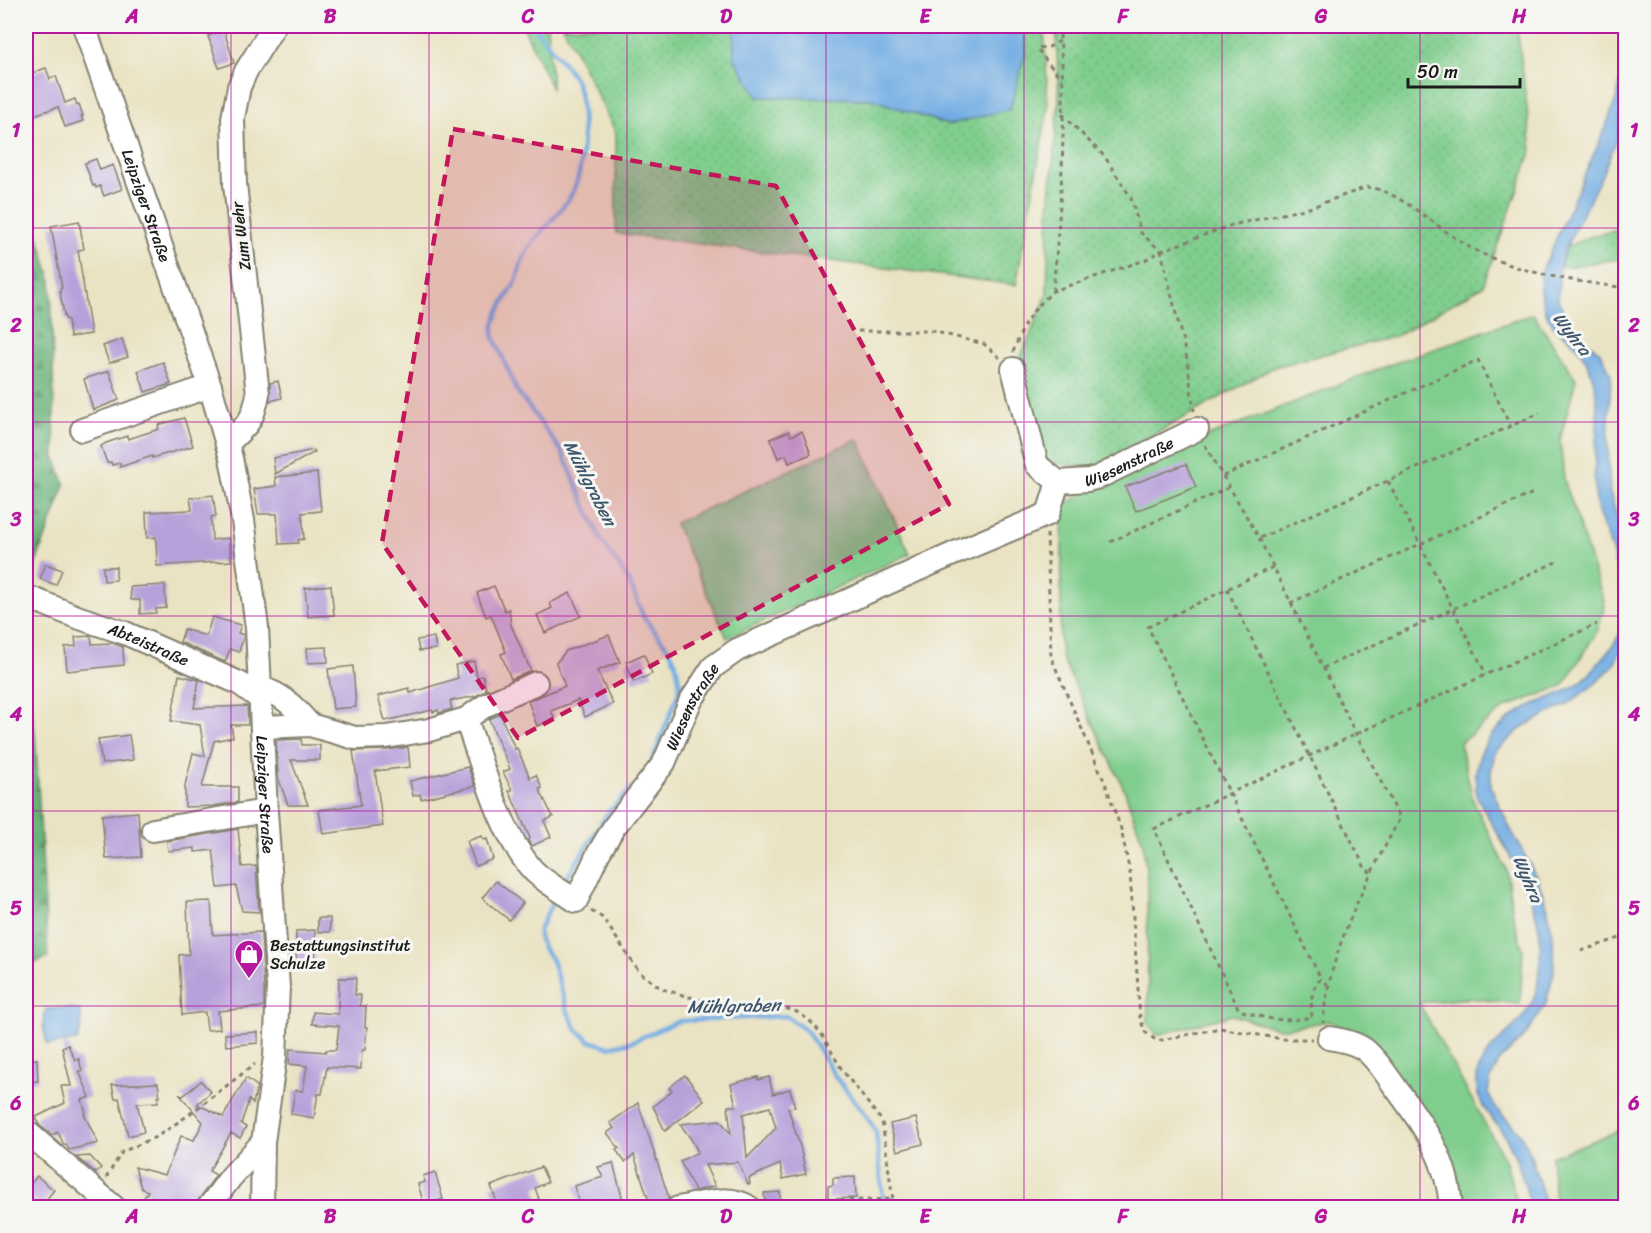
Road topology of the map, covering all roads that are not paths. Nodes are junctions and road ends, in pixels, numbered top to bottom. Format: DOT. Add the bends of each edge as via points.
graph roads {
  1 [pos="84,26"];
  2 [pos="274,26"];
  3 [pos="1013,369"];
  4 [pos="210,386"];
  5 [pos="1197,429"];
  6 [pos="82,430"];
  7 [pos="227,444"];
  8 [pos="1058,482"];
  9 [pos="33,599"];
  10 [pos="536,683"];
  11 [pos="266,693"];
  12 [pos="466,719"];
  13 [pos="310,725"];
  14 [pos="262,727"];
  15 [pos="266,811"];
  16 [pos="153,830"];
  17 [pos="1329,1038"];
  18 [pos="26,1131"];
  19 [pos="263,1142"];
  20 [pos="109,1203"];
  21 [pos="208,1208"];
  22 [pos="262,1208"];
  23 [pos="678,1208"];
  24 [pos="750,1208"];
  25 [pos="1451,1208"];
  1 -- 4 [label="street, Leipziger Straße"];
  2 -- 7 [label="street, Zum Wehr" via="246,71 233,118 235,184 258,394 250,422"];
  3 -- 8 [label="street" via="1037,465"];
  4 -- 6 [label="street"];
  4 -- 7 [label="street, Leipziger Straße"];
  5 -- 8 [label="street, Wiesenstraße" via="1099,477"];
  7 -- 11 [label="street, Leipziger Straße" via="238,490"];
  8 -- 12 [label="street, Wiesenstraße" via="1048,514 737,650 713,667 690,702 664,763 614,827 576,902 532,870 516,848"];
  9 -- 11 [label="street, Abteistraße"];
  10 -- 12 [label="street" via="486,705"];
  11 -- 13 [label="street" via="297,710"];
  11 -- 14 [label="street, Leipziger Straße"];
  12 -- 13 [label="street" via="386,737 355,738"];
  13 -- 14 [label="street"];
  14 -- 15 [label="street, Leipziger Straße"];
  15 -- 16 [label="street"];
  15 -- 19 [label="street, Leipziger Straße" via="278,987 275,1057"];
  17 -- 25 [label="street" via="1365,1050 1414,1112 1435,1144 1450,1191"];
  18 -- 20 [label="street"];
  19 -- 21 [label="street"];
  19 -- 22 [label="street, Leipziger Straße"];
  23 -- 24 [label="street" via="732,1200"];
}
